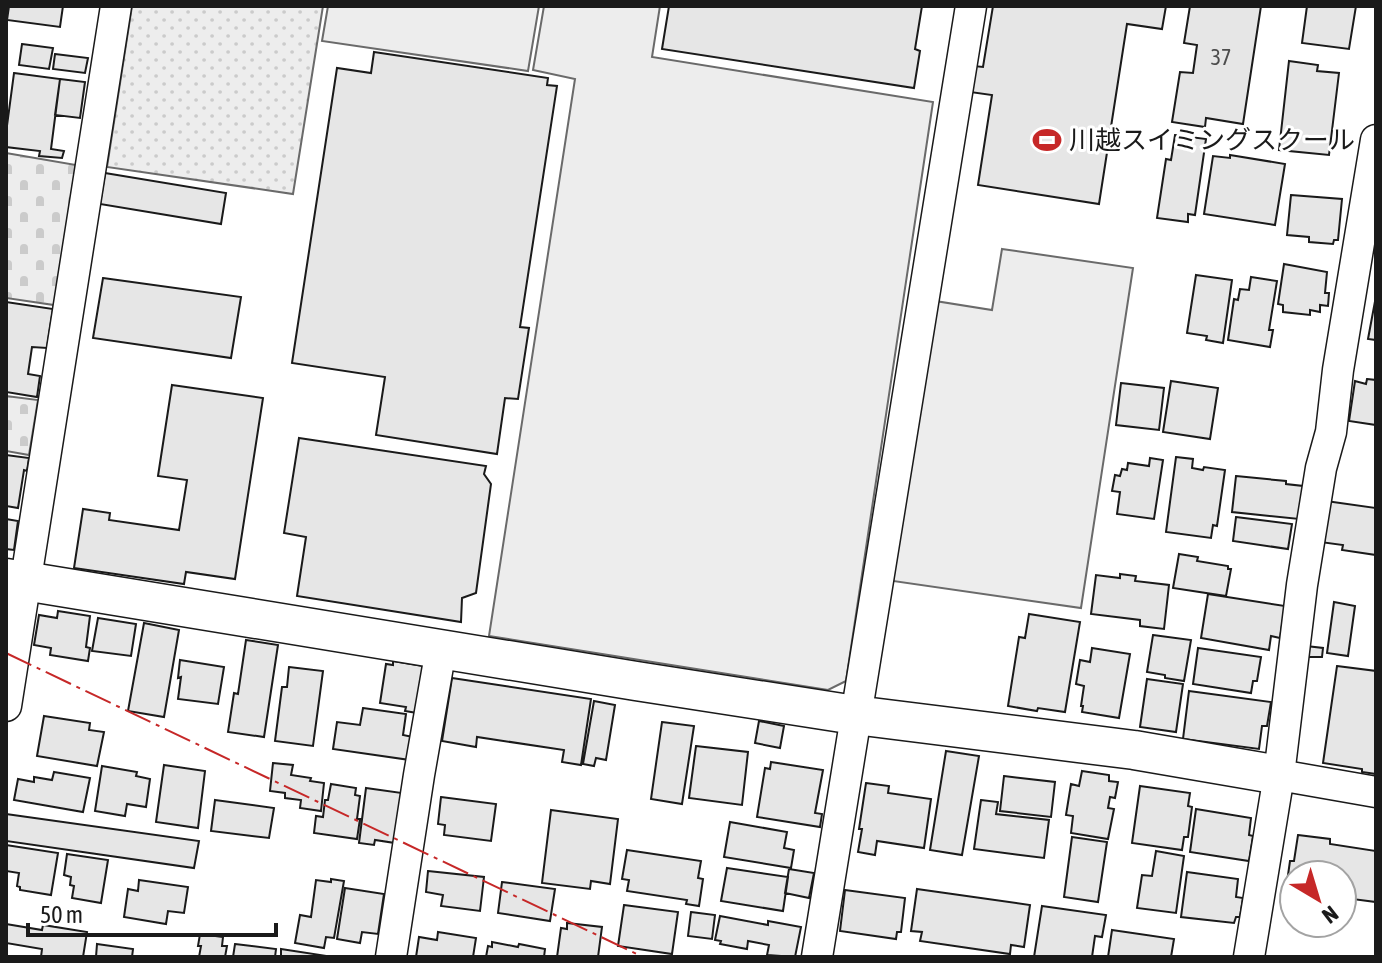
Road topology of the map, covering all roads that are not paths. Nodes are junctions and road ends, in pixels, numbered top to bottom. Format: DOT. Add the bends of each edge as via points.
graph roads {
  1 [pos="116,6"];
  2 [pos="971,6"];
  3 [pos="1376,140"];
  4 [pos="15,580"];
  5 [pos="441,649"];
  6 [pos="6,706"];
  7 [pos="855,715"];
  8 [pos="1279,775"];
  9 [pos="1376,792"];
  10 [pos="391,957"];
  11 [pos="817,957"];
  12 [pos="1249,957"];
  1 -- 4 [label="street"];
  2 -- 7 [label="street"];
  3 -- 8 [label="street" via="1302,585"];
  4 -- 5 [label="street"];
  4 -- 6 [label="street"];
  5 -- 7 [label="street"];
  5 -- 10 [label="street"];
  7 -- 8 [label="street" via="1134,750"];
  7 -- 11 [label="street"];
  8 -- 9 [label="street"];
  8 -- 12 [label="street"];
}
